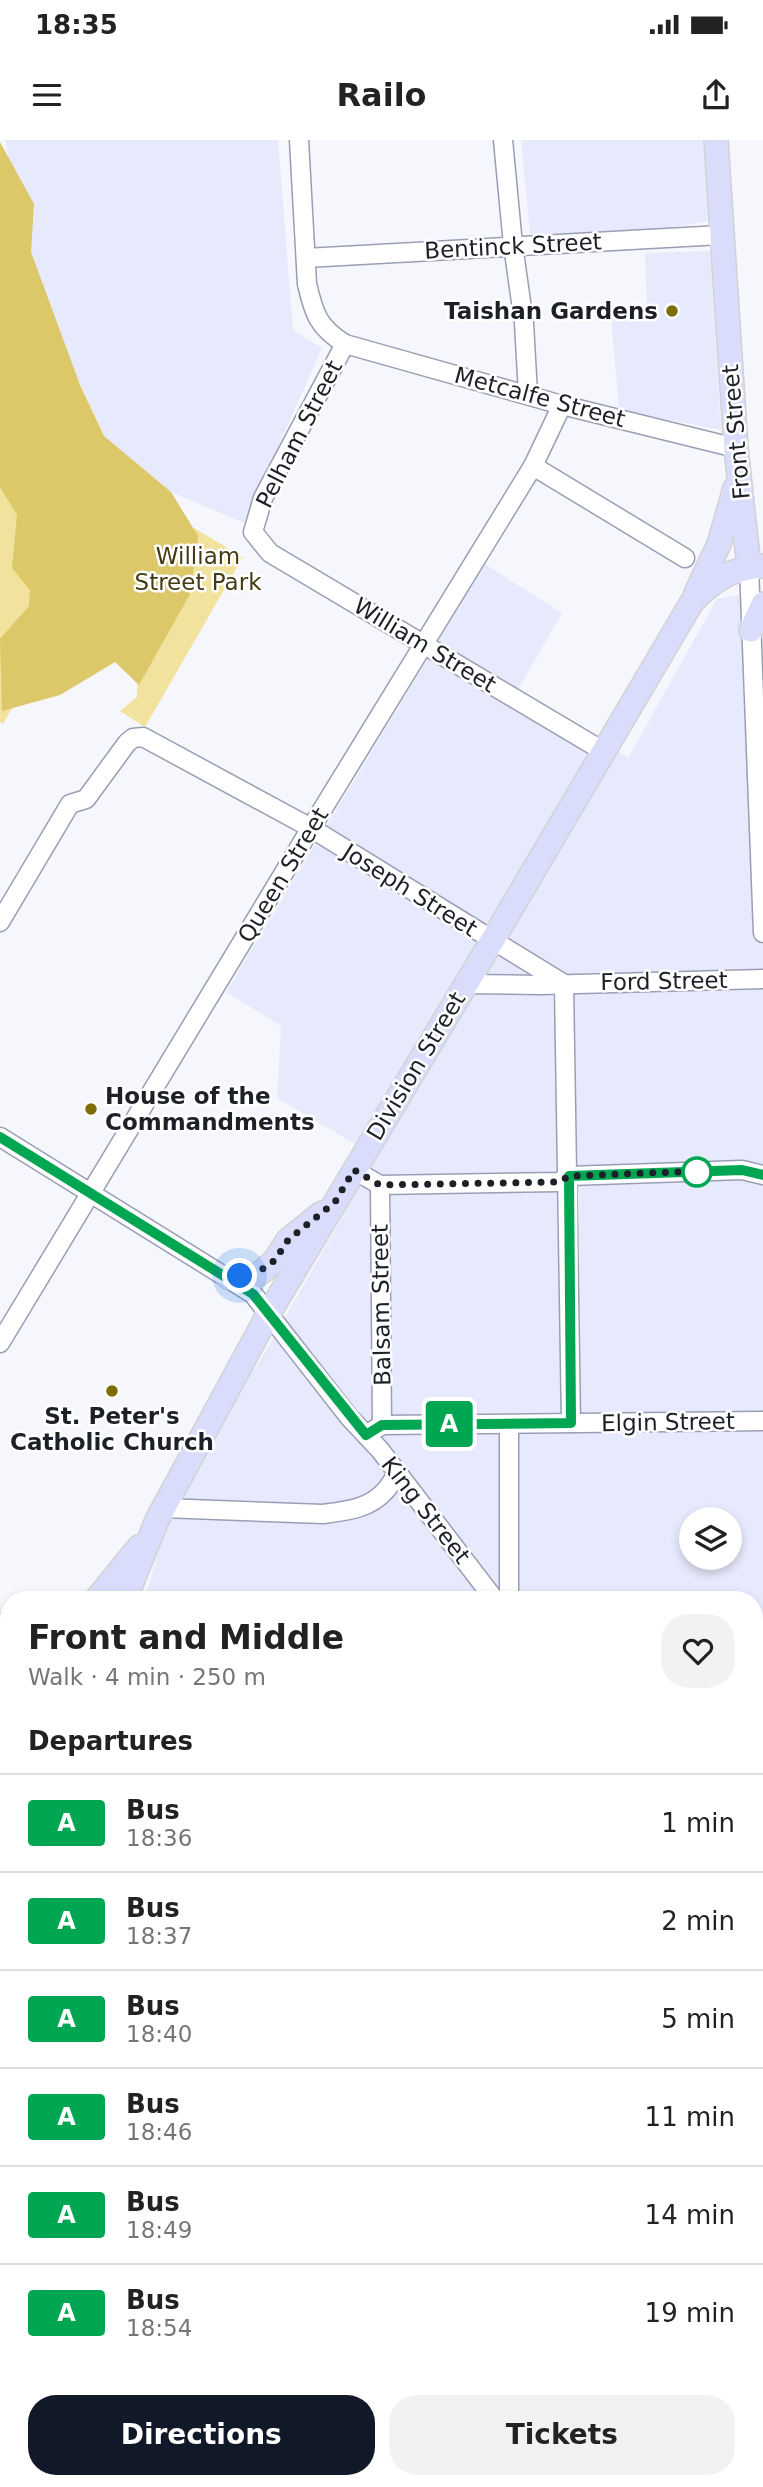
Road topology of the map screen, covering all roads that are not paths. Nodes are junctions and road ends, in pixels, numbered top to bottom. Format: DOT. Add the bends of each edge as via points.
graph roads {
  1 [pos="299,140"];
  2 [pos="503,140"];
  3 [pos="716,140"];
  4 [pos="721,236"];
  5 [pos="513,245"];
  6 [pos="306,258"];
  7 [pos="345,344"];
  8 [pos="528,394"];
  9 [pos="562,405"];
  10 [pos="736,448"];
  11 [pos="533,466"];
  12 [pos="739,474"];
  13 [pos="742,506"];
  14 [pos="763,530"];
  15 [pos="253,532"];
  16 [pos="685,558"];
  17 [pos="756,566"];
  18 [pos="692,602"];
  19 [pos="763,604"];
  20 [pos="751,629"];
  21 [pos="424,643"];
  22 [pos="603,751"];
  23 [pos="311,828"];
  24 [pos="0,886"];
  25 [pos="16,895"];
  26 [pos="0,922"];
  27 [pos="763,933"];
  28 [pos="492,941"];
  29 [pos="763,979"];
  30 [pos="466,984"];
  31 [pos="564,984"];
  32 [pos="0,1138"];
  33 [pos="354,1170"];
  34 [pos="763,1175"];
  35 [pos="569,1176"];
  36 [pos="380,1185"];
  37 [pos="92,1194"];
  38 [pos="335,1202"];
  39 [pos="228,1277"];
  40 [pos="269,1313"];
  41 [pos="0,1343"];
  42 [pos="763,1420"];
  43 [pos="571,1423"];
  44 [pos="509,1424"];
  45 [pos="382,1425"];
  46 [pos="366,1435"];
  47 [pos="398,1473"];
  48 [pos="163,1508"];
  49 [pos="152,1531"];
  50 [pos="103,1591"];
  51 [pos="129,1591"];
  52 [pos="488,1591"];
  53 [pos="509,1591"];
  1 -- 6 [label="street, Pelham Street"];
  2 -- 5 [label="street"];
  3 -- 4 [label="main road, Front Street"];
  4 -- 5 [label="street, Bentinck Street"];
  4 -- 10 [label="main road, Front Street"];
  5 -- 6 [label="street, Bentinck Street"];
  5 -- 8 [label="street"];
  6 -- 7 [label="street, Pelham Street" via="312,307 319,322"];
  7 -- 8 [label="street, Metcalfe Street"];
  7 -- 15 [label="street, Pelham Street" via="263,498"];
  8 -- 9 [label="street, Metcalfe Street"];
  9 -- 10 [label="street, Metcalfe Street"];
  9 -- 11 [label="street, Queen Street"];
  10 -- 12 [label="main road, Front Street"];
  11 -- 16 [label="street"];
  11 -- 21 [label="street, Queen Street"];
  12 -- 13 [label="main road, Front Street"];
  12 -- 18 [label="main road" via="719,544"];
  13 -- 14 [label="main road"];
  13 -- 17 [label="main road, Front Street"];
  15 -- 21 [label="street, William Street" via="270,553"];
  17 -- 18 [label="main road, Division Street" via="723,575"];
  17 -- 20 [label="street, Front Street"];
  18 -- 22 [label="main road, Division Street"];
  19 -- 20 [label="main road"];
  20 -- 27 [label="street, Front Street"];
  21 -- 22 [label="street, William Street"];
  21 -- 23 [label="street, Queen Street"];
  22 -- 28 [label="main road, Division Street"];
  23 -- 25 [label="street, Joseph Street" via="143,737 133,738 86,799 70,804"];
  23 -- 28 [label="street, Joseph Street"];
  23 -- 37 [label="street, Queen Street"];
  24 -- 25 [label="street"];
  25 -- 26 [label="street"];
  28 -- 30 [label="main road, Division Street"];
  28 -- 31 [label="street"];
  29 -- 31 [label="street, Ford Street"];
  30 -- 31 [label="street, Ford Street"];
  30 -- 33 [label="main road, Division Street"];
  31 -- 35 [label="street"];
  32 -- 37 [label="street, King Street"];
  33 -- 36 [label="street"];
  33 -- 38 [label="main road, Division Street"];
  34 -- 35 [label="street" via="742,1170"];
  35 -- 36 [label="street" via="559,1182"];
  35 -- 43 [label="street"];
  36 -- 45 [label="street, Balsam Street"];
  37 -- 39 [label="street, King Street"];
  37 -- 41 [label="street, Queen Street"];
  38 -- 39 [label="main road" via="288,1240 262,1271"];
  38 -- 40 [label="main road, Division Street"];
  39 -- 40 [label="street, King Street" via="253,1294"];
  40 -- 46 [label="street, King Street"];
  40 -- 48 [label="main road, Division Street"];
  42 -- 43 [label="street, Elgin Street"];
  43 -- 44 [label="street, Elgin Street"];
  44 -- 45 [label="street, Elgin Street"];
  44 -- 53 [label="street"];
  45 -- 46 [label="street"];
  46 -- 47 [label="street, King Street"];
  47 -- 48 [label="street" via="368,1506 334,1513"];
  47 -- 52 [label="street, King Street"];
  48 -- 49 [label="main road, Division Street"];
  49 -- 50 [label="main road"];
  49 -- 51 [label="main road, Division Street"];
}
